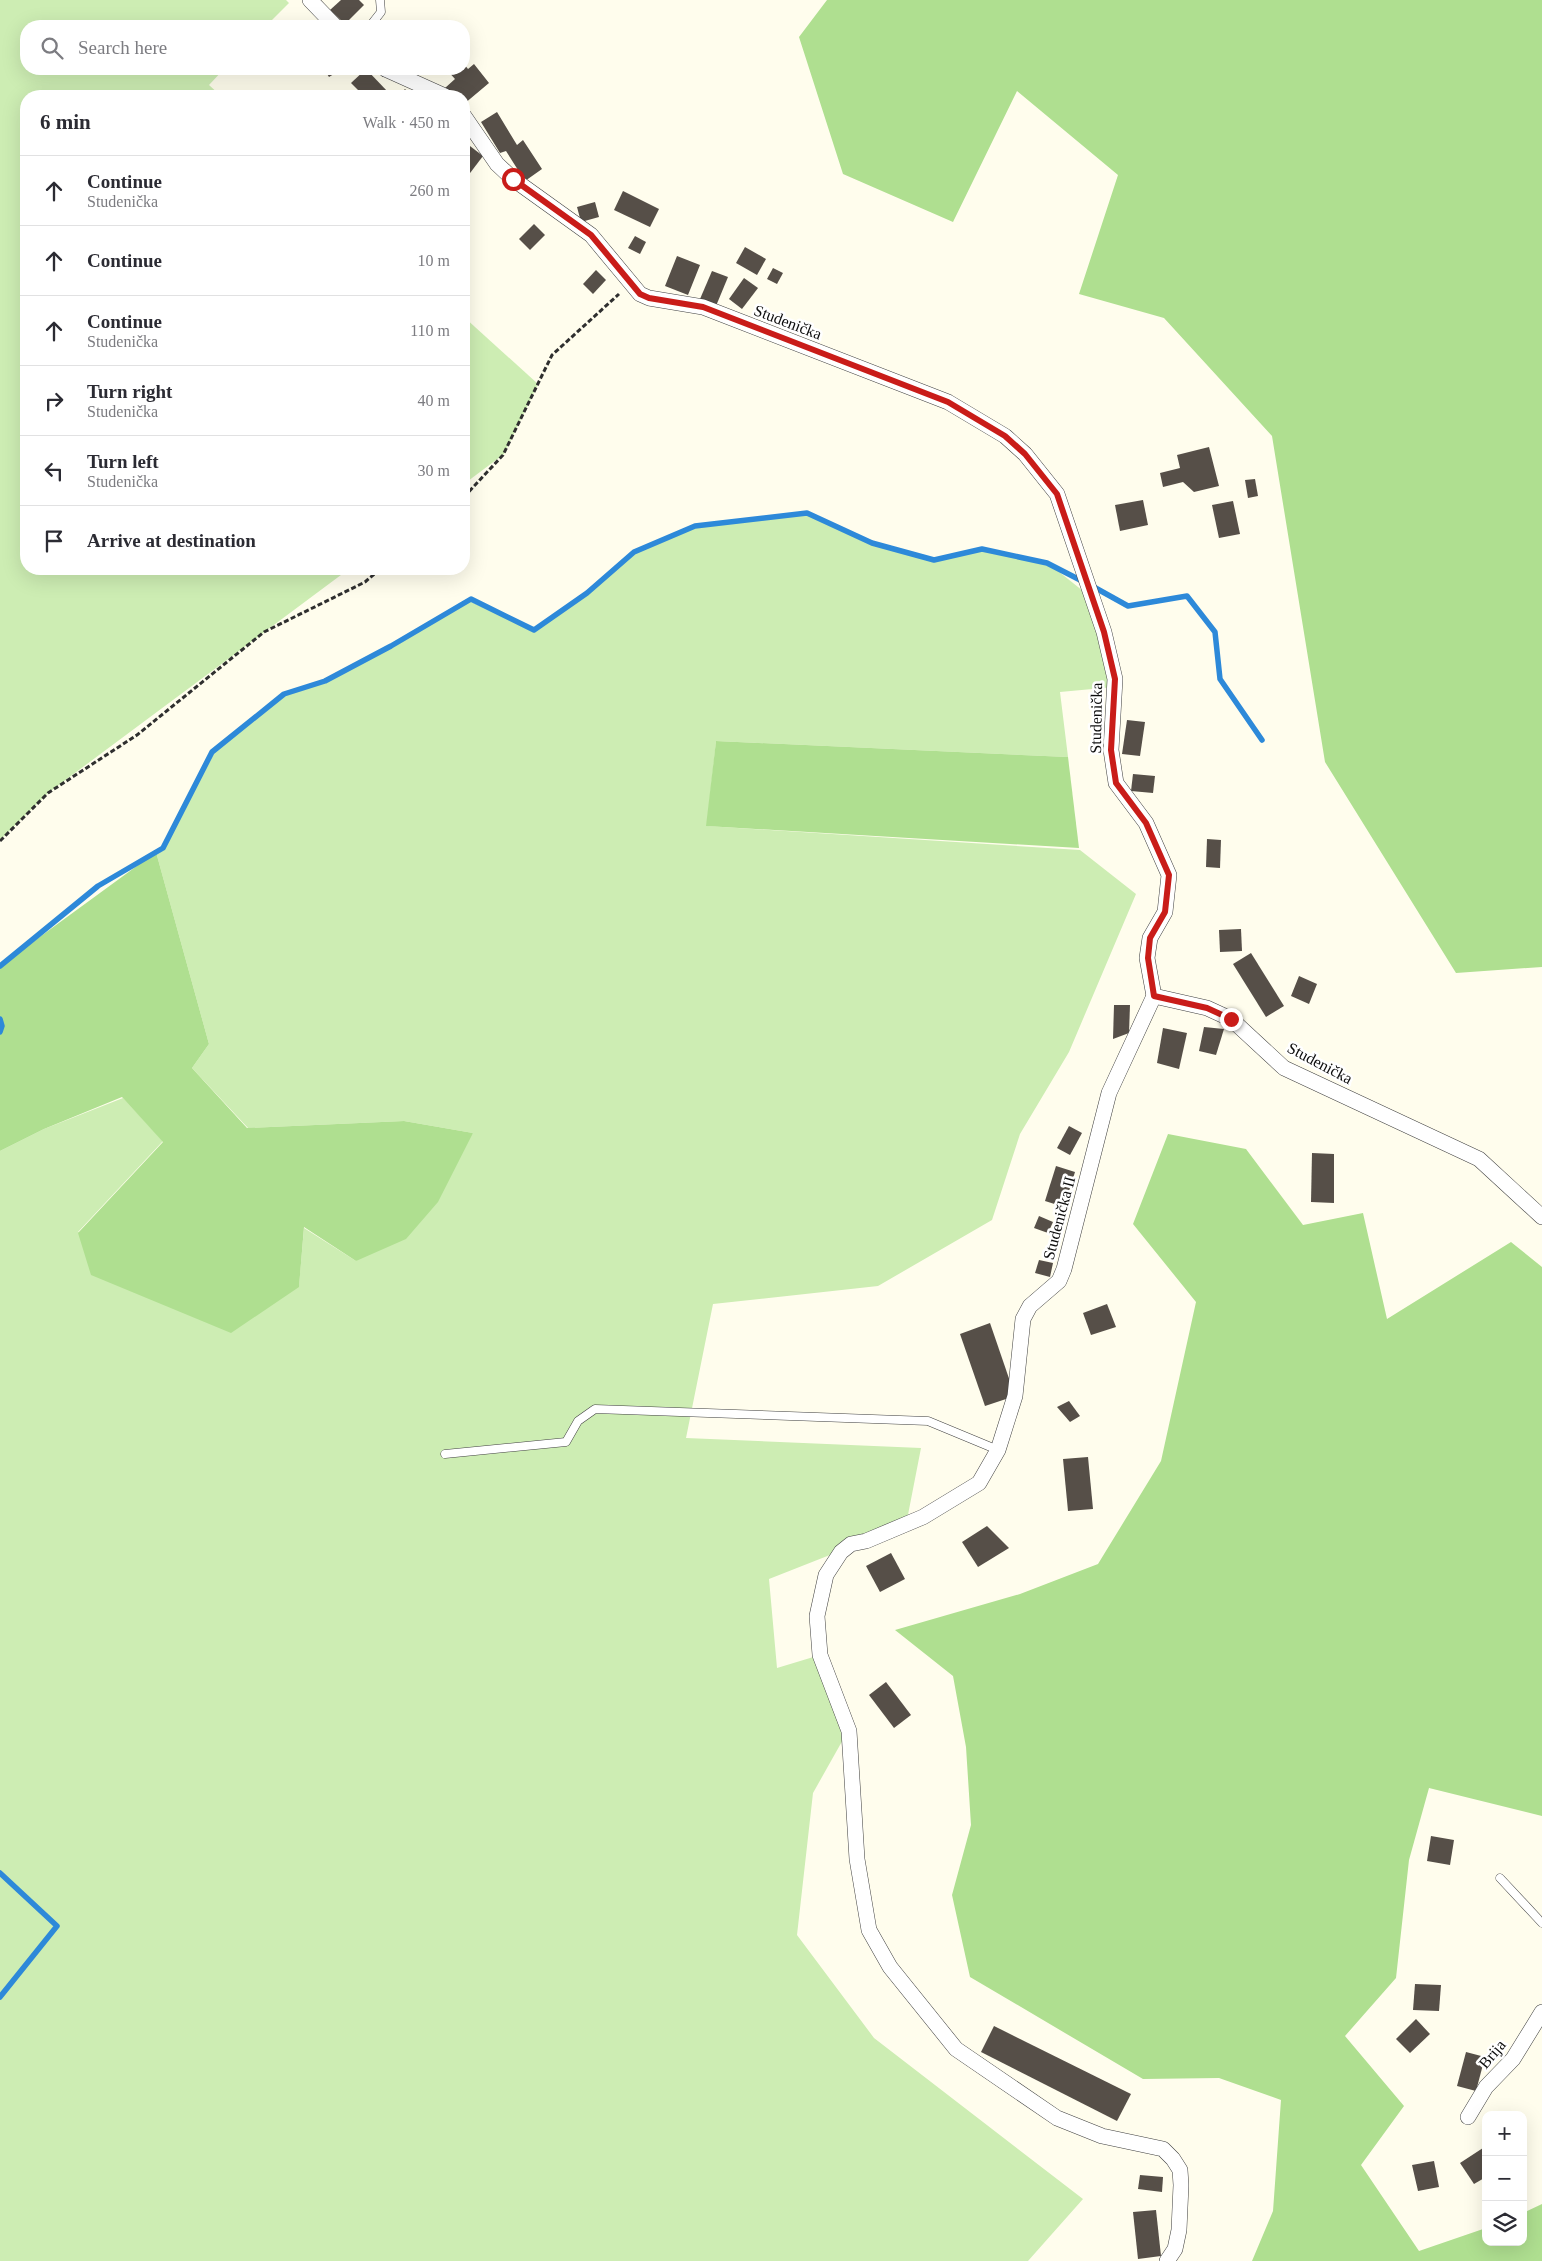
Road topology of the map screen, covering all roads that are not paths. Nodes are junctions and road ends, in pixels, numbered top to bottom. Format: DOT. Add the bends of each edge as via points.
graph roads {
  1 [pos="310,0"];
  2 [pos="380,0"];
  3 [pos="329,20"];
  4 [pos="375,20"];
  5 [pos="398,75"];
  6 [pos="432,90"];
  7 [pos="470,125"];
  8 [pos="1154,996"];
  9 [pos="1542,1217"];
  10 [pos="998,1450"];
  11 [pos="445,1454"];
  12 [pos="1500,1878"];
  13 [pos="1542,1923"];
  14 [pos="1542,2012"];
  15 [pos="1468,2117"];
  16 [pos="1168,2261"];
  1 -- 3 [label="street"];
  2 -- 4 [label="lane" via="381,12"];
  5 -- 6 [label="street"];
  7 -- 8 [label="street, Studenička" via="497,164 591,235 640,294 703,307 948,402 1005,436 1025,454 1057,494 1104,632 1115,679 1111,750 1116,783 1146,823 1169,875 1165,912 1150,938 1148,958"];
  8 -- 9 [label="street, Studenička" via="1207,1008 1231,1019 1284,1068 1479,1159"];
  8 -- 10 [label="street, Studenička II" via="1109,1093 1064,1269 1059,1281 1030,1306 1023,1319 1015,1396"];
  10 -- 11 [label="lane" via="928,1421 595,1409 578,1420 566,1442"];
  10 -- 16 [label="street, Studenička II" via="979,1483 923,1518 866,1542 851,1544 841,1552 826,1575 817,1616 820,1655 850,1731 856,1859 869,1930 890,1966 956,2049 1057,2118 1102,2136 1163,2149 1173,2159 1180,2170 1182,2186 1179,2230 1175,2249"];
  12 -- 13 [label="lane"];
  14 -- 15 [label="street, Brija" via="1513,2059 1486,2087"];
}
